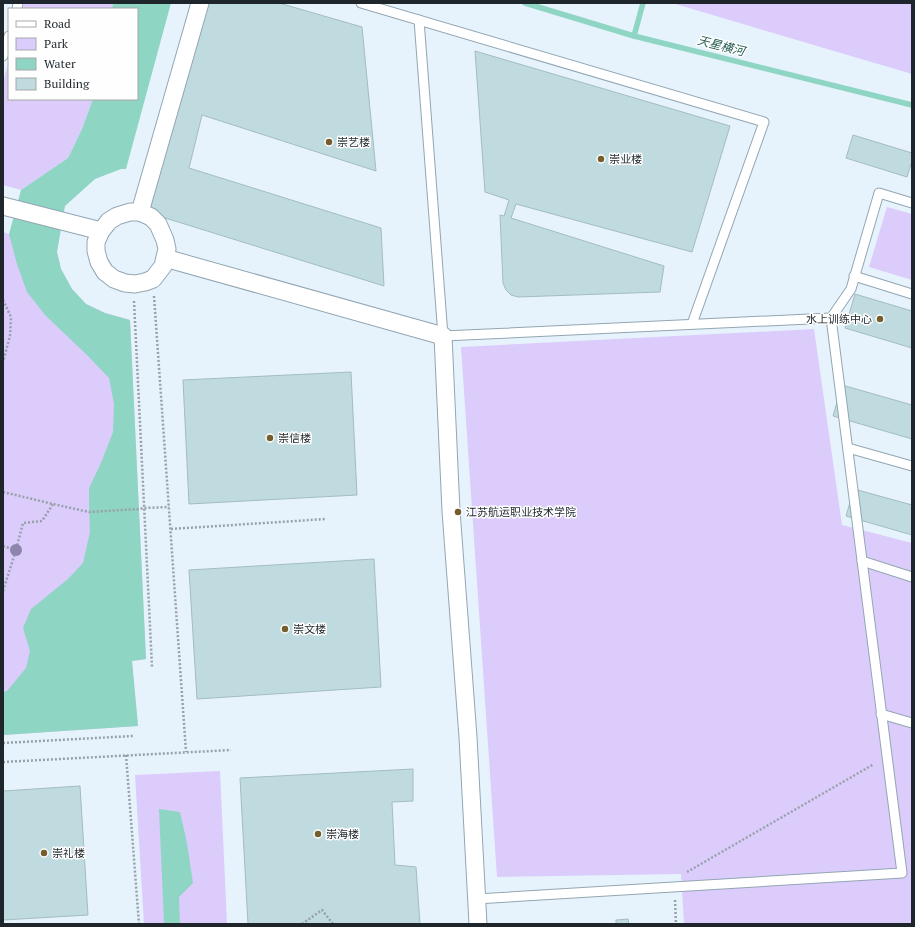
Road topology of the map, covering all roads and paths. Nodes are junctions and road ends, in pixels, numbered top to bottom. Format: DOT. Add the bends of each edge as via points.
graph roads {
  1 [pos="200,3"];
  2 [pos="361,3"];
  3 [pos="419,20"];
  4 [pos="8,39"];
  5 [pos="3,56"];
  6 [pos="912,203"];
  7 [pos="10,208"];
  8 [pos="140,212"];
  9 [pos="101,231"];
  10 [pos="165,258"];
  11 [pos="854,276"];
  12 [pos="153,279"];
  13 [pos="912,294"];
  14 [pos="134,298"];
  15 [pos="3,300"];
  16 [pos="831,318"];
  17 [pos="692,324"];
  18 [pos="443,336"];
  19 [pos="4,351"];
  20 [pos="3,362"];
  21 [pos="848,448"];
  22 [pos="912,466"];
  23 [pos="3,492"];
  24 [pos="53,504"];
  25 [pos="169,507"];
  26 [pos="144,508"];
  27 [pos="326,519"];
  28 [pos="171,528"];
  29 [pos="3,546"];
  30 [pos="16,550"];
  31 [pos="862,561"];
  32 [pos="912,577"];
  33 [pos="3,591"];
  34 [pos="152,667"];
  35 [pos="881,714"];
  36 [pos="912,723"];
  37 [pos="133,736"];
  38 [pos="3,743"];
  39 [pos="231,750"];
  40 [pos="186,752"];
  41 [pos="126,755"];
  42 [pos="887,756"];
  43 [pos="3,762"];
  44 [pos="675,887"];
  45 [pos="476,899"];
  46 [pos="139,924"];
  47 [pos="302,924"];
  48 [pos="333,924"];
  49 [pos="478,924"];
  50 [pos="676,924"];
  1 -- 8 [label="street"];
  2 -- 3 [label="lane"];
  3 -- 17 [label="lane" via="764,122"];
  3 -- 18 [label="lane"];
  4 -- 5 [label="lane"];
  6 -- 11 [label="lane" via="879,193"];
  7 -- 9 [label="street"];
  8 -- 9 [label="street" via="117,216"];
  8 -- 10 [label="street" via="158,224 167,249"];
  9 -- 12 [label="street" via="96,242 96,251 105,272 125,283 135,284"];
  10 -- 12 [label="street" via="163,266"];
  10 -- 18 [label="street"];
  11 -- 13 [label="lane"];
  11 -- 16 [label="lane" via="851,289"];
  12 -- 25 [label="path"];
  14 -- 26 [label="path"];
  15 -- 19 [label="path" via="11,317 10,336"];
  16 -- 17 [label="lane"];
  16 -- 21 [label="lane"];
  17 -- 18 [label="lane"];
  18 -- 45 [label="street" via="451,511 468,737"];
  19 -- 20 [label="path"];
  21 -- 22 [label="lane"];
  21 -- 31 [label="lane"];
  23 -- 24 [label="path"];
  24 -- 26 [label="path" via="89,512"];
  24 -- 30 [label="path" via="42,521 23,523"];
  25 -- 26 [label="path"];
  25 -- 28 [label="path"];
  26 -- 34 [label="path"];
  27 -- 28 [label="path"];
  28 -- 40 [label="path"];
  29 -- 30 [label="path"];
  30 -- 33 [label="path"];
  31 -- 32 [label="lane"];
  31 -- 35 [label="lane"];
  35 -- 36 [label="lane"];
  35 -- 42 [label="lane"];
  37 -- 38 [label="path"];
  39 -- 40 [label="path"];
  40 -- 41 [label="path"];
  41 -- 43 [label="path"];
  41 -- 46 [label="path"];
  42 -- 44 [label="path" via="674,880"];
  42 -- 44 [label="lane" via="902,872"];
  44 -- 45 [label="lane"];
  44 -- 50 [label="path"];
  45 -- 49 [label="street"];
  47 -- 48 [label="path" via="322,910"];
}
